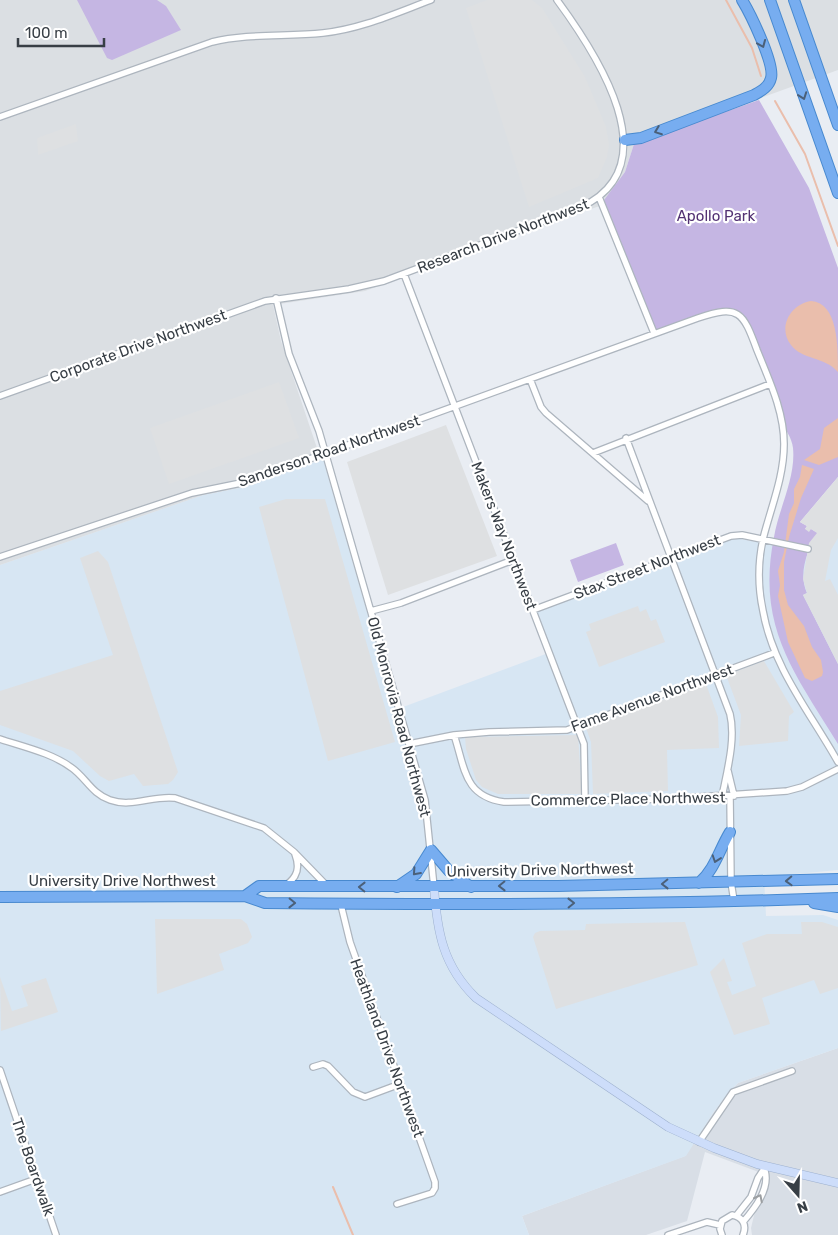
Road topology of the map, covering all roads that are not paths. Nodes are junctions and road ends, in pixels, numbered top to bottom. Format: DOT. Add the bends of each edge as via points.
graph roads {
  1 [pos="431,0"];
  2 [pos="557,0"];
  3 [pos="742,0"];
  4 [pos="763,0"];
  5 [pos="770,0"];
  6 [pos="794,0"];
  7 [pos="789,56"];
  8 [pos="0,117"];
  9 [pos="838,125"];
  10 [pos="625,140"];
  11 [pos="838,193"];
  12 [pos="599,197"];
  13 [pos="404,274"];
  14 [pos="276,298"];
  15 [pos="654,334"];
  16 [pos="530,379"];
  17 [pos="770,384"];
  18 [pos="0,396"];
  19 [pos="455,407"];
  20 [pos="626,438"];
  21 [pos="593,453"];
  22 [pos="324,454"];
  23 [pos="648,501"];
  24 [pos="763,539"];
  25 [pos="808,549"];
  26 [pos="0,557"];
  27 [pos="670,559"];
  28 [pos="513,560"];
  29 [pos="533,610"];
  30 [pos="371,611"];
  31 [pos="774,653"];
  32 [pos="714,675"];
  33 [pos="577,727"];
  34 [pos="454,735"];
  35 [pos="0,739"];
  36 [pos="409,744"];
  37 [pos="838,762"];
  38 [pos="727,769"];
  39 [pos="838,769"];
  40 [pos="732,796"];
  41 [pos="722,797"];
  42 [pos="585,801"];
  43 [pos="730,832"];
  44 [pos="431,850"];
  45 [pos="294,852"];
  46 [pos="838,879"];
  47 [pos="731,882"];
  48 [pos="699,883"];
  49 [pos="327,886"];
  50 [pos="471,886"];
  51 [pos="283,887"];
  52 [pos="396,887"];
  53 [pos="434,887"];
  54 [pos="245,896"];
  55 [pos="0,897"];
  56 [pos="838,898"];
  57 [pos="789,900"];
  58 [pos="729,901"];
  59 [pos="341,905"];
  60 [pos="435,905"];
  61 [pos="838,907"];
  62 [pos="313,1067"];
  63 [pos="0,1070"];
  64 [pos="792,1070"];
  65 [pos="400,1084"];
  66 [pos="699,1142"];
  67 [pos="766,1169"];
  68 [pos="36,1179"];
  69 [pos="838,1183"];
  70 [pos="0,1192"];
  71 [pos="397,1204"];
  72 [pos="736,1216"];
  73 [pos="744,1222"];
  74 [pos="720,1225"];
  75 [pos="56,1235"];
  76 [pos="668,1235"];
  77 [pos="722,1235"];
  78 [pos="743,1235"];
  1 -- 8 [label="street" via="340,31 241,36 212,42"];
  2 -- 10 [label="street, Research Drive Northwest" via="606,82"];
  3 -- 10 [label="highway, one-way" via="772,74 766,87 641,138"];
  4 -- 7 [label="highway"];
  5 -- 7 [label="highway"];
  6 -- 9 [label="highway"];
  7 -- 11 [label="highway, one-way"];
  10 -- 12 [label="street, Research Drive Northwest" via="623,161 617,176"];
  12 -- 13 [label="street, Research Drive Northwest" via="581,207"];
  12 -- 15 [label="street"];
  13 -- 14 [label="street, Research Drive Northwest" via="355,288"];
  13 -- 19 [label="street, Makers Way Northwest"];
  14 -- 18 [label="street, Corporate Drive Northwest"];
  14 -- 22 [label="street, Old Monrovia Road Northwest" via="289,354 319,431"];
  15 -- 16 [label="street, Sanderson Road Northwest"];
  15 -- 17 [label="street, Sanderson Road Northwest" via="718,311 737,314 749,328"];
  16 -- 19 [label="street, Sanderson Road Northwest"];
  16 -- 21 [label="street" via="546,413"];
  17 -- 20 [label="street"];
  17 -- 24 [label="street, Sanderson Road Northwest" via="782,423 784,456"];
  19 -- 22 [label="street, Sanderson Road Northwest"];
  19 -- 28 [label="street, Makers Way Northwest"];
  20 -- 21 [label="street"];
  20 -- 23 [label="street"];
  21 -- 23 [label="street"];
  22 -- 26 [label="street, Sanderson Road Northwest" via="246,482 192,493"];
  22 -- 30 [label="street, Old Monrovia Road Northwest"];
  23 -- 27 [label="street"];
  24 -- 25 [label="street, Stax Street Northwest"];
  24 -- 27 [label="street, Stax Street Northwest" via="731,536"];
  24 -- 31 [label="street, Sanderson Road Northwest" via="760,596"];
  27 -- 29 [label="street, Stax Street Northwest"];
  27 -- 32 [label="street"];
  28 -- 29 [label="street, Makers Way Northwest"];
  28 -- 30 [label="street" via="401,603"];
  29 -- 33 [label="street, Makers Way Northwest"];
  30 -- 36 [label="street, Old Monrovia Road Northwest"];
  31 -- 32 [label="street, Fame Avenue Northwest"];
  31 -- 37 [label="street, Sanderson Road Northwest"];
  32 -- 33 [label="street, Fame Avenue Northwest"];
  32 -- 38 [label="street" via="731,718"];
  33 -- 34 [label="street, Fame Avenue Northwest"];
  33 -- 42 [label="street, Makers Way Northwest" via="584,744"];
  34 -- 36 [label="street, Fame Avenue Northwest"];
  34 -- 42 [label="street, Commerce Place Northwest" via="466,775 482,796 504,802"];
  35 -- 45 [label="street" via="60,760 74,769 98,795 111,801 131,803 161,796 175,798 264,828"];
  36 -- 44 [label="street, Old Monrovia Road Northwest" via="425,800"];
  38 -- 40 [label="street"];
  38 -- 41 [label="street"];
  39 -- 40 [label="street, Commerce Place Northwest" via="794,790"];
  40 -- 41 [label="street, Commerce Place Northwest"];
  40 -- 43 [label="street"];
  41 -- 42 [label="street, Commerce Place Northwest"];
  43 -- 47 [label="street"];
  43 -- 48 [label="highway, one-way" via="712,869"];
  44 -- 50 [label="highway" via="449,871"];
  44 -- 52 [label="highway, one-way" via="416,874"];
  44 -- 53 [label="street, Old Monrovia Road Northwest"];
  45 -- 49 [label="street"];
  45 -- 51 [label="street" via="297,873"];
  46 -- 47 [label="highway, University Drive Northwest, one-way"];
  47 -- 48 [label="highway, University Drive Northwest"];
  47 -- 58 [label="street"];
  48 -- 50 [label="highway, University Drive Northwest, one-way"];
  49 -- 51 [label="highway, University Drive Northwest"];
  52 -- 49 [label="highway, University Drive Northwest, one-way"];
  50 -- 53 [label="highway, University Drive Northwest"];
  51 -- 54 [label="highway, University Drive Northwest" via="259,886"];
  52 -- 53 [label="highway, University Drive Northwest"];
  53 -- 60 [label="street, Old Monrovia Road Northwest"];
  54 -- 55 [label="highway, University Drive Northwest"];
  54 -- 59 [label="highway, University Drive Northwest, one-way" via="265,903"];
  56 -- 57 [label="highway, University Drive Northwest"];
  57 -- 58 [label="highway, University Drive Northwest"];
  57 -- 61 [label="highway"];
  60 -- 58 [label="highway, University Drive Northwest, one-way"];
  59 -- 60 [label="highway, University Drive Northwest"];
  59 -- 65 [label="street, Heathland Drive Northwest" via="350,942"];
  60 -- 66 [label="street, Old Monrovia Road Northwest" via="439,935 452,969 476,998 645,1113"];
  62 -- 65 [label="street" via="328,1066 353,1092 365,1097"];
  63 -- 68 [label="street, The Boardwalk"];
  64 -- 66 [label="street" via="734,1092"];
  65 -- 71 [label="street, Heathland Drive Northwest" via="434,1182 434,1191"];
  66 -- 67 [label="street, Old Monrovia Road Northwest"];
  67 -- 69 [label="street, Old Monrovia Road Northwest"];
  67 -- 72 [label="street"];
  73 -- 67 [label="street, one-way" via="761,1196 767,1179"];
  68 -- 70 [label="street"];
  68 -- 75 [label="street, The Boardwalk"];
  72 -- 73 [label="street"];
  72 -- 74 [label="street" via="728,1216"];
  73 -- 78 [label="street"];
  74 -- 76 [label="street" via="707,1222"];
  74 -- 77 [label="street"];
}
